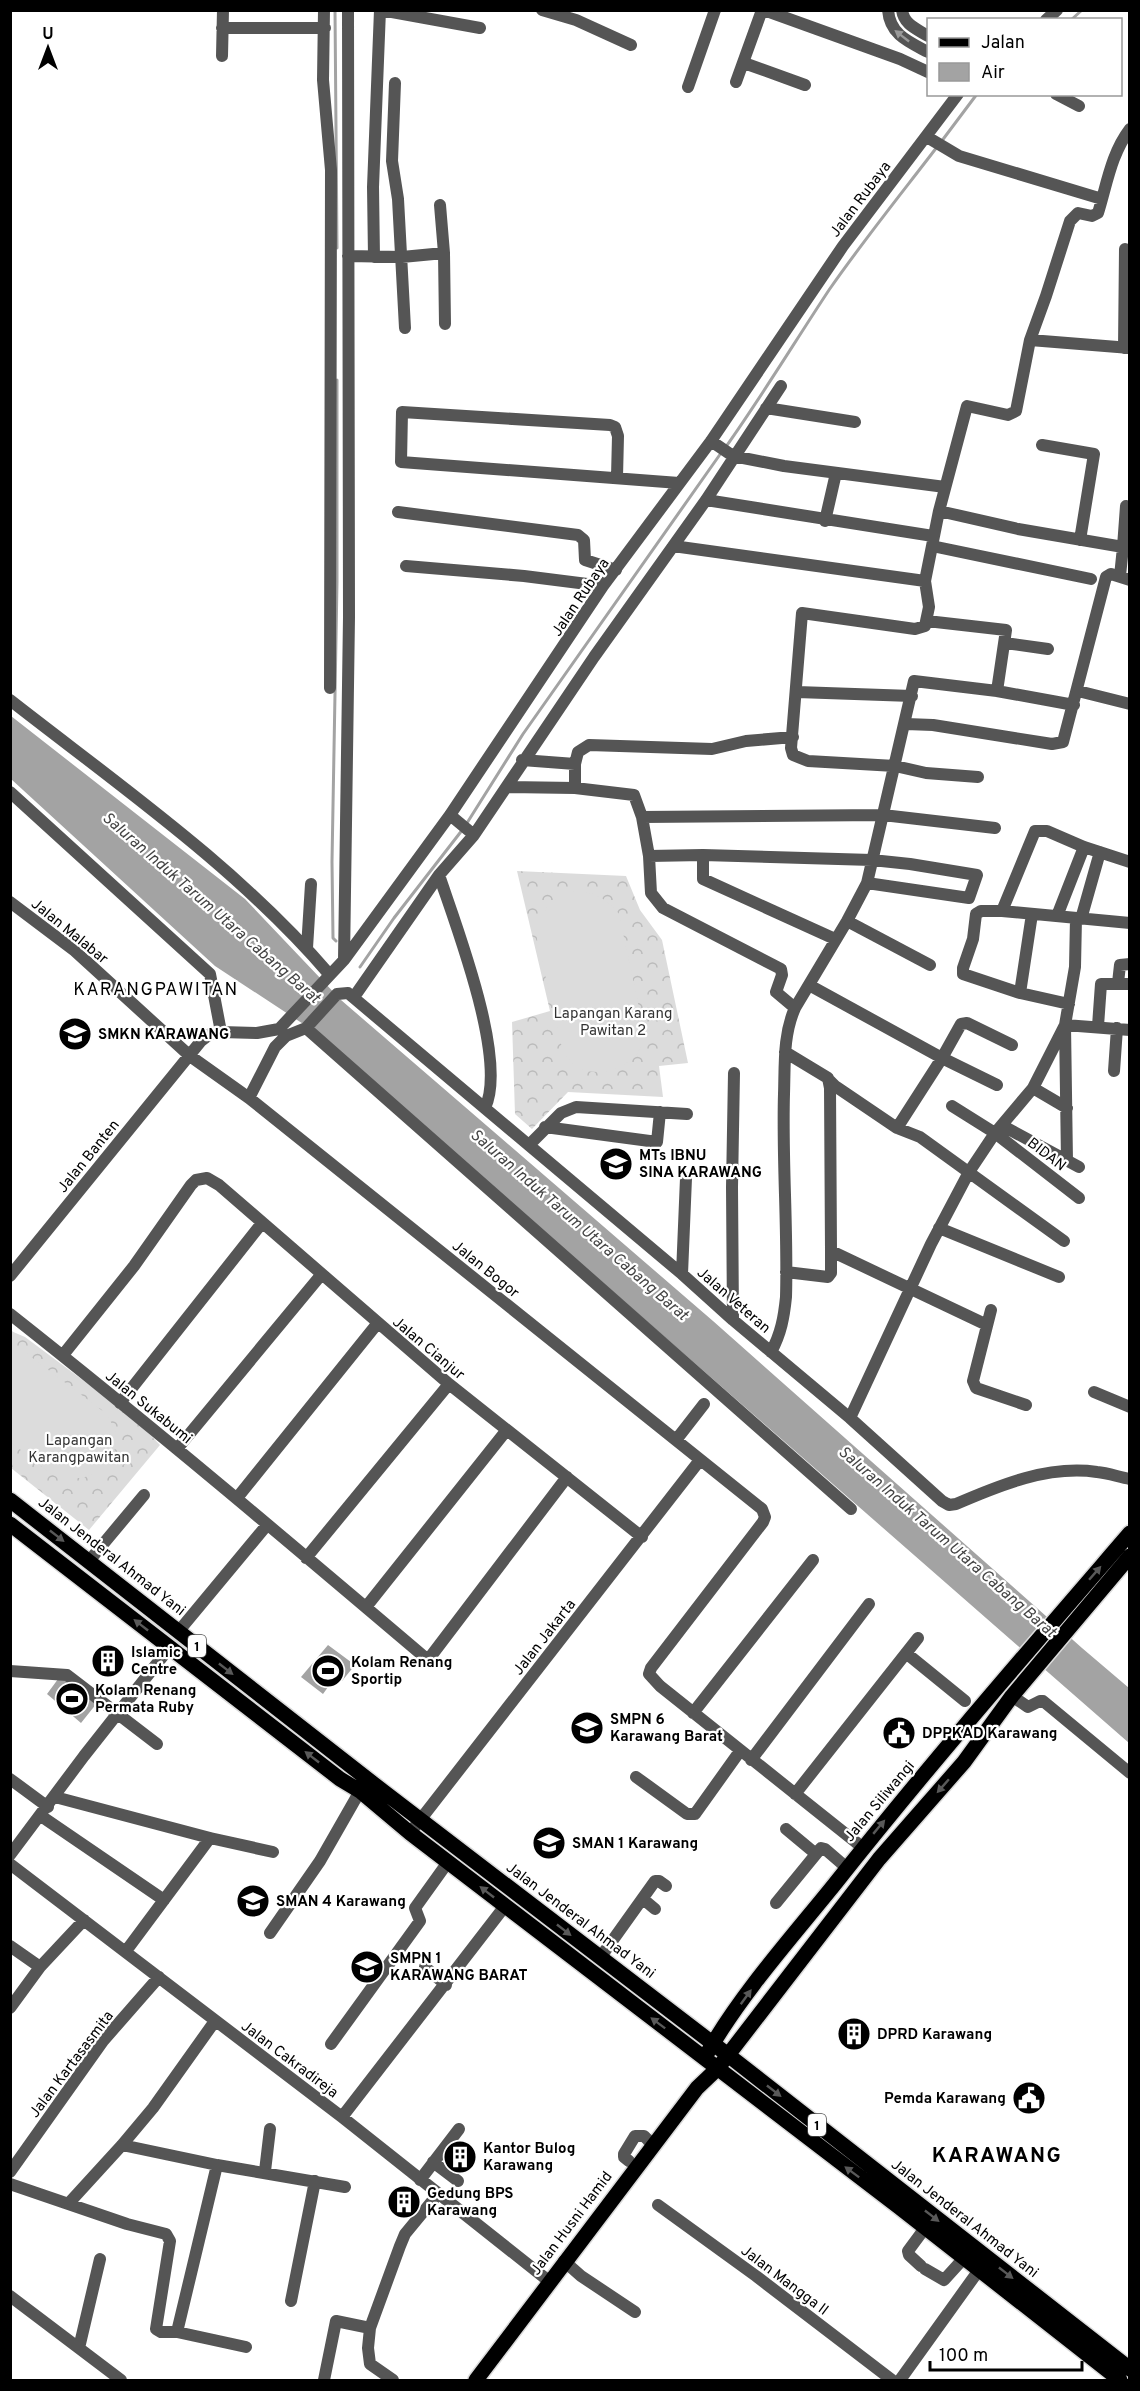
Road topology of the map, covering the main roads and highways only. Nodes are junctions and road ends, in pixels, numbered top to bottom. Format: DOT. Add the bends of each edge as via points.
graph roads {
  1 [pos="10,1500"];
  2 [pos="10,1524"];
  3 [pos="1130,1533"];
  4 [pos="1130,1556"];
  5 [pos="947,1747"];
  6 [pos="964,1762"];
  7 [pos="789,1941"];
  8 [pos="807,1952"];
  9 [pos="713,2044"];
  10 [pos="728,2055"];
  11 [pos="705,2059"];
  12 [pos="718,2068"];
  13 [pos="697,2088"];
  14 [pos="902,2201"];
  15 [pos="959,2248"];
  16 [pos="1130,2369"];
  17 [pos="476,2380"];
  18 [pos="1120,2380"];
  1 -- 9 [label="main road, Jalan Jenderal Ahmad Yani / 1, one-way"];
  11 -- 2 [label="main road, Jalan Jenderal Ahmad Yani / 1, one-way"];
  5 -- 3 [label="main road, Jalan Siliwangi, one-way"];
  4 -- 6 [label="main road" via="1012,1696"];
  5 -- 6 [label="main road"];
  7 -- 5 [label="main road, Jalan Siliwangi, one-way"];
  6 -- 8 [label="main road, one-way" via="879,1858"];
  7 -- 8 [label="main road"];
  9 -- 7 [label="main road, Jalan Siliwangi, one-way"];
  8 -- 10 [label="main road"];
  9 -- 10 [label="main road, Jalan Jenderal Ahmad Yani / 1"];
  9 -- 11 [label="main road, Jalan Siliwangi"];
  10 -- 12 [label="main road, Jalan Husni Hamid"];
  10 -- 14 [label="main road, Jalan Jenderal Ahmad Yani / 1, one-way"];
  11 -- 12 [label="main road, Jalan Jenderal Ahmad Yani / 1"];
  11 -- 13 [label="main road, Jalan Husni Hamid"];
  12 -- 13 [label="main road, Jalan Husni Hamid"];
  14 -- 12 [label="main road, Jalan Jenderal Ahmad Yani / 1, one-way"];
  13 -- 17 [label="main road, Jalan Husni Hamid"];
  14 -- 15 [label="main road, Jalan Jenderal Ahmad Yani / 1, one-way"];
  14 -- 15 [label="main road, Jalan Jenderal Ahmad Yani / 1" via="925,2228"];
  15 -- 16 [label="main road, Jalan Jenderal Ahmad Yani / 1, one-way"];
  15 -- 18 [label="main road, Jalan Jenderal Ahmad Yani / 1" via="979,2270"];
}
